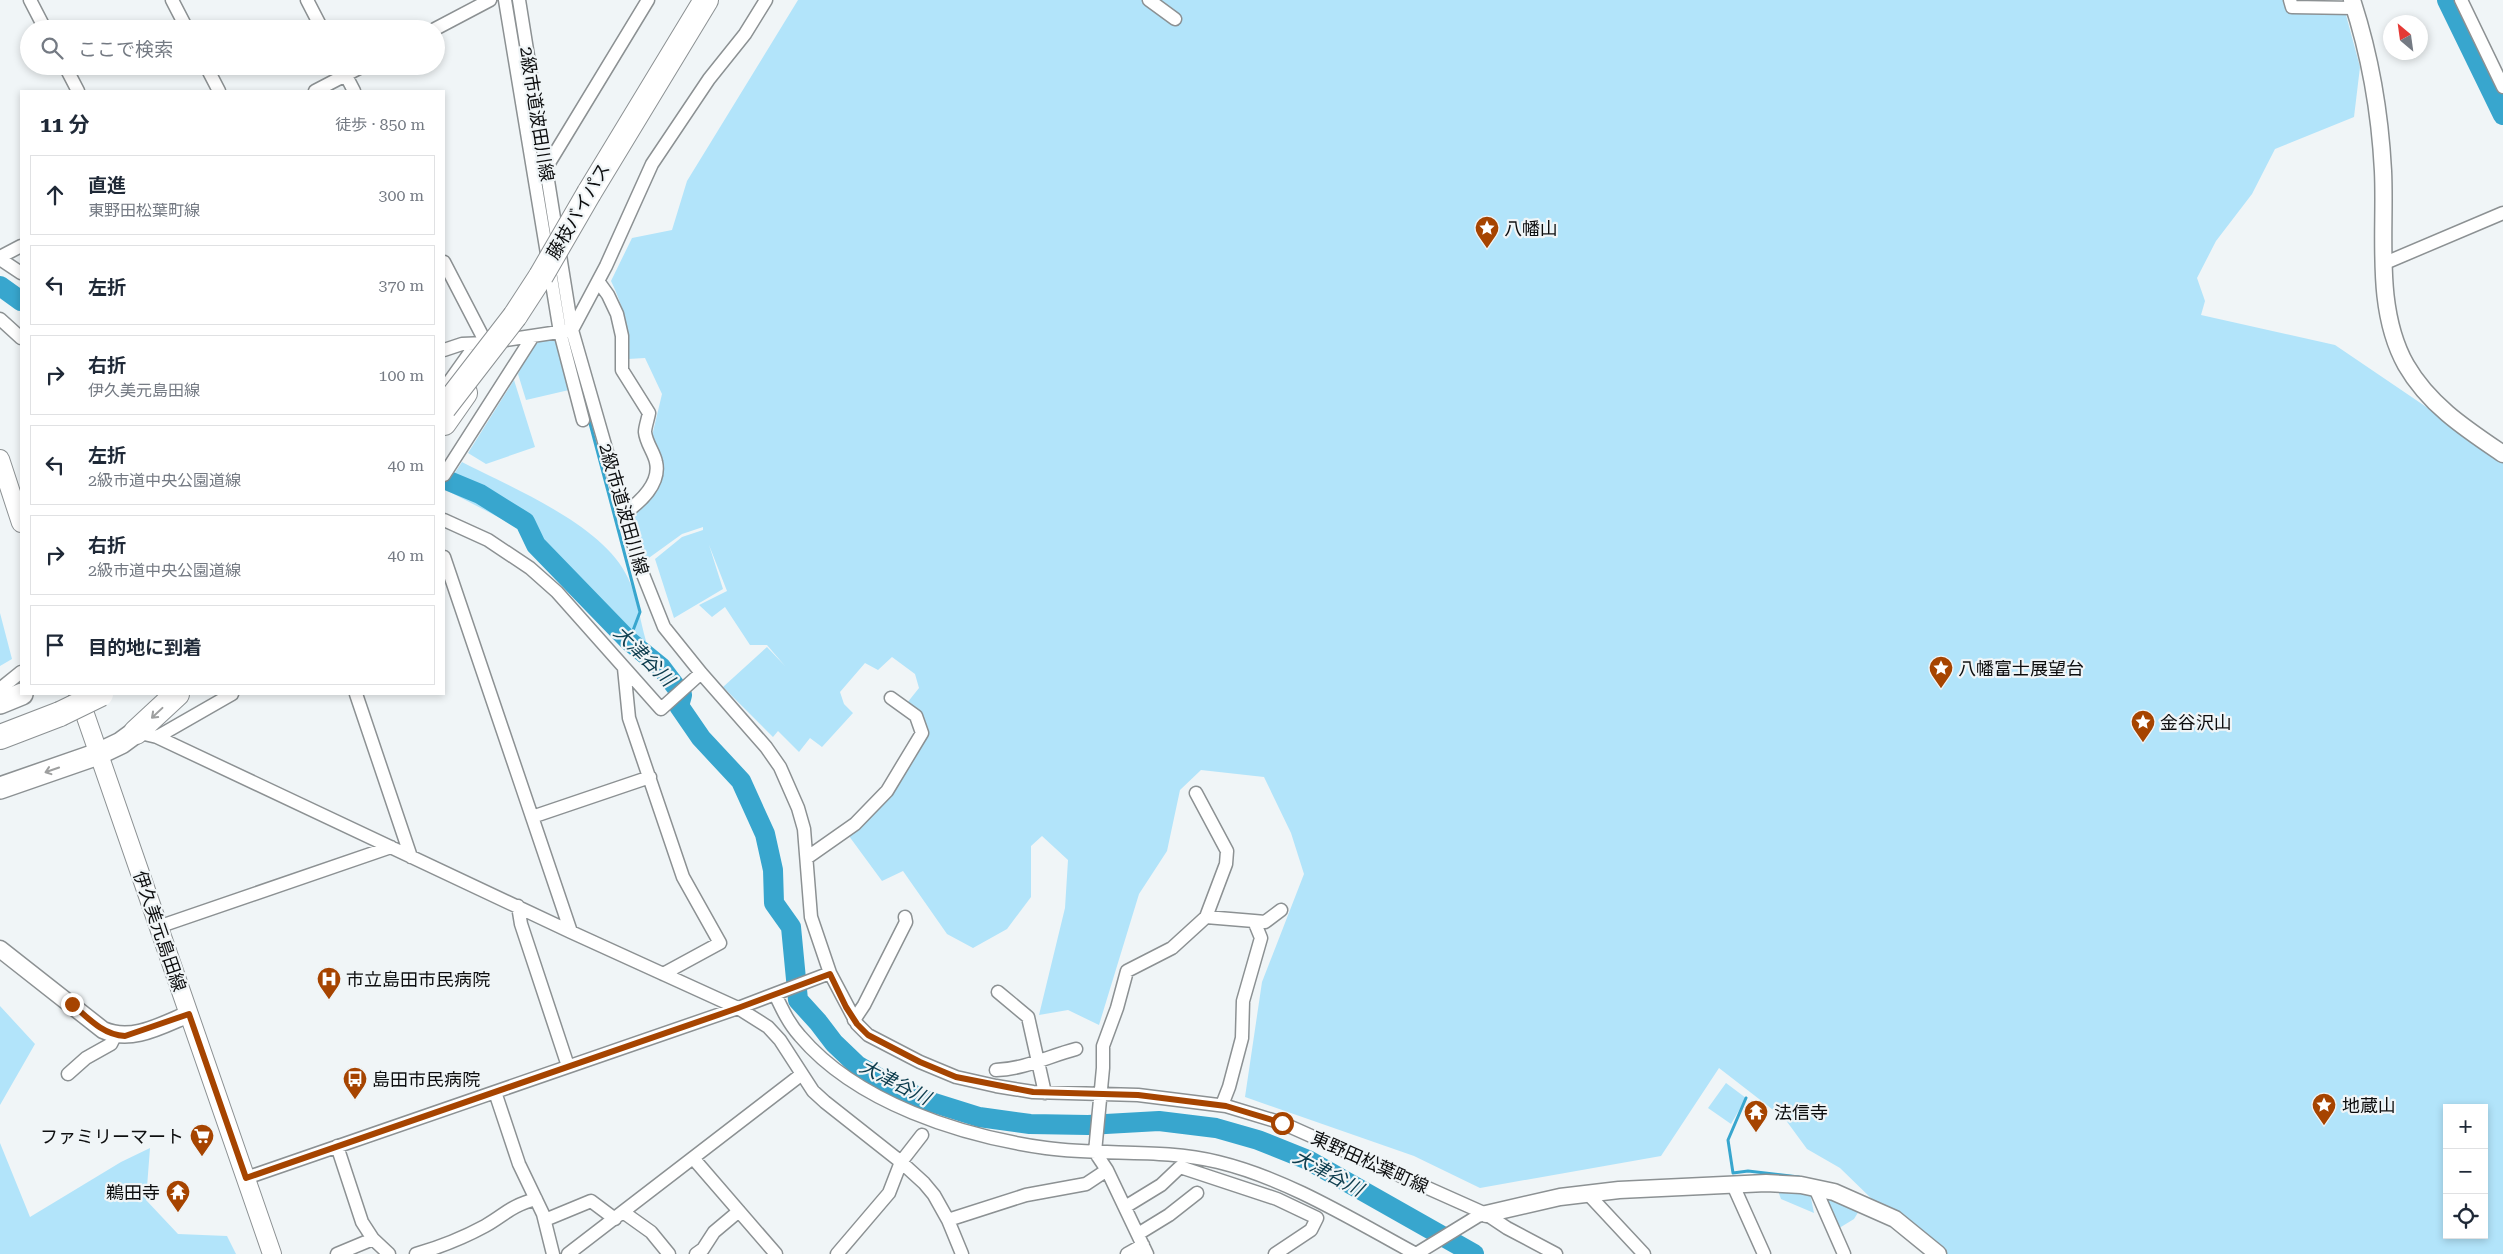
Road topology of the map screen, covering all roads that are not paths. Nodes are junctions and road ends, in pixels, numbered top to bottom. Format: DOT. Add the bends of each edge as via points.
graph roads {
  1 [pos="30,0"];
  2 [pos="172,0"];
  3 [pos="307,0"];
  4 [pos="490,0"];
  5 [pos="505,0"];
  6 [pos="519,0"];
  7 [pos="648,0"];
  8 [pos="706,0"];
  9 [pos="766,0"];
  10 [pos="1149,0"];
  11 [pos="2290,0"];
  12 [pos="2461,0"];
  13 [pos="2353,4"];
  14 [pos="1175,19"];
  15 [pos="40,20"];
  16 [pos="182,20"];
  17 [pos="317,20"];
  18 [pos="445,24"];
  19 [pos="69,75"];
  20 [pos="211,75"];
  21 [pos="338,75"];
  22 [pos="346,75"];
  23 [pos="2503,87"];
  24 [pos="77,90"];
  25 [pos="219,90"];
  26 [pos="316,90"];
  27 [pos="354,90"];
  28 [pos="546,168"];
  29 [pos="2503,213"];
  30 [pos="20,247"];
  31 [pos="0,258"];
  32 [pos="2385,263"];
  33 [pos="445,264"];
  34 [pos="20,272"];
  35 [pos="598,281"];
  36 [pos="515,316"];
  37 [pos="0,319"];
  38 [pos="566,331"];
  39 [pos="533,336"];
  40 [pos="20,337"];
  41 [pos="482,343"];
  42 [pos="445,350"];
  43 [pos="445,388"];
  44 [pos="467,390"];
  45 [pos="445,407"];
  46 [pos="445,417"];
  47 [pos="583,420"];
  48 [pos="445,422"];
  49 [pos="2503,454"];
  50 [pos="0,460"];
  51 [pos="447,470"];
  52 [pos="624,513"];
  53 [pos="20,520"];
  54 [pos="445,520"];
  55 [pos="445,560"];
  56 [pos="624,668"];
  57 [pos="20,673"];
  58 [pos="701,673"];
  59 [pos="0,689"];
  60 [pos="20,695"];
  61 [pos="78,695"];
  62 [pos="99,695"];
  63 [pos="176,695"];
  64 [pos="230,695"];
  65 [pos="356,695"];
  66 [pos="891,698"];
  67 [pos="0,703"];
  68 [pos="146,734"];
  69 [pos="0,737"];
  70 [pos="98,754"];
  71 [pos="650,778"];
  72 [pos="0,788"];
  73 [pos="1196,793"];
  74 [pos="532,817"];
  75 [pos="391,847"];
  76 [pos="411,857"];
  77 [pos="808,857"];
  78 [pos="518,906"];
  79 [pos="1280,910"];
  80 [pos="905,916"];
  81 [pos="1206,917"];
  82 [pos="1254,921"];
  83 [pos="158,927"];
  84 [pos="571,932"];
  85 [pos="0,949"];
  86 [pos="663,974"];
  87 [pos="830,974"];
  88 [pos="998,992"];
  89 [pos="778,993"];
  90 [pos="738,1008"];
  91 [pos="189,1014"];
  92 [pos="854,1020"];
  93 [pos="115,1036"];
  94 [pos="1076,1049"];
  95 [pos="1039,1062"];
  96 [pos="568,1066"];
  97 [pos="996,1070"];
  98 [pos="68,1074"];
  99 [pos="802,1074"];
  100 [pos="495,1092"];
  101 [pos="1045,1092"];
  102 [pos="1099,1096"];
  103 [pos="1222,1105"];
  104 [pos="922,1134"];
  105 [pos="337,1146"];
  106 [pos="1095,1151"];
  107 [pos="692,1158"];
  108 [pos="901,1162"];
  109 [pos="1107,1170"];
  110 [pos="246,1178"];
  111 [pos="1734,1185"];
  112 [pos="1815,1188"];
  113 [pos="1197,1193"];
  114 [pos="1588,1194"];
  115 [pos="536,1199"];
  116 [pos="1125,1207"];
  117 [pos="739,1211"];
  118 [pos="1482,1215"];
  119 [pos="619,1216"];
  120 [pos="545,1220"];
  121 [pos="948,1220"];
  122 [pos="373,1239"];
  123 [pos="1143,1244"];
  124 [pos="1931,1252"];
  125 [pos="1418,1253"];
  126 [pos="272,1254"];
  127 [pos="337,1254"];
  128 [pos="389,1254"];
  129 [pos="416,1254"];
  130 [pos="553,1254"];
  131 [pos="568,1254"];
  132 [pos="669,1254"];
  133 [pos="696,1254"];
  134 [pos="776,1254"];
  135 [pos="837,1254"];
  136 [pos="962,1254"];
  137 [pos="1127,1254"];
  138 [pos="1275,1254"];
  139 [pos="1556,1254"];
  140 [pos="1644,1254"];
  141 [pos="1764,1254"];
  142 [pos="1844,1254"];
  1 -- 15 [label="street"];
  2 -- 16 [label="street"];
  3 -- 17 [label="street"];
  4 -- 18 [label="street"];
  5 -- 38 [label="street"];
  6 -- 28 [label="street, 2級市道波田川線"];
  7 -- 28 [label="street"];
  8 -- 36 [label="highway, 藤枝バイパス, bridge"];
  9 -- 35 [label="street" via="652,164"];
  10 -- 14 [label="street"];
  11 -- 13 [label="street" via="2292,7"];
  12 -- 23 [label="street"];
  13 -- 32 [label="street" via="2377,110 2383,171"];
  19 -- 24 [label="street"];
  20 -- 25 [label="street"];
  21 -- 26 [label="street"];
  22 -- 27 [label="street"];
  28 -- 38 [label="street, 2級市道波田川線"];
  29 -- 32 [label="street"];
  30 -- 31 [label="street"];
  31 -- 34 [label="street"];
  32 -- 49 [label="street" via="2387,306 2406,364 2430,398 2446,413"];
  33 -- 41 [label="street"];
  35 -- 38 [label="street"];
  35 -- 52 [label="street" via="617,314 622,336 622,370 648,413 645,431 656,462 657,474 650,489 640,502"];
  36 -- 44 [label="highway, 藤枝バイパス, bridge"];
  36 -- 45 [label="highway, bridge"];
  37 -- 40 [label="street"];
  38 -- 39 [label="street"];
  38 -- 47 [label="street"];
  38 -- 52 [label="street, 2級市道波田川線"];
  39 -- 41 [label="street"];
  39 -- 51 [label="street"];
  41 -- 42 [label="street" via="462,344"];
  41 -- 43 [label="street"];
  44 -- 46 [label="highway, 藤枝バイパス"];
  44 -- 48 [label="highway"];
  50 -- 53 [label="main road"];
  52 -- 58 [label="street, 2級市道波田川線" via="650,595 664,627"];
  54 -- 56 [label="street" via="488,540 530,568 557,592"];
  55 -- 74 [label="street"];
  56 -- 58 [label="street" via="661,709"];
  56 -- 71 [label="street" via="629,718"];
  57 -- 59 [label="street"];
  58 -- 77 [label="street, 2級市道波田川線" via="780,767 798,808"];
  60 -- 67 [label="highway"];
  61 -- 70 [label="main road, 伊久美元島田線"];
  62 -- 69 [label="highway, bridge"];
  63 -- 68 [label="highway, one-way"];
  64 -- 68 [label="street"];
  65 -- 76 [label="street"];
  66 -- 77 [label="street" via="916,716 922,733 887,791 855,824"];
  68 -- 70 [label="highway"];
  68 -- 75 [label="street"];
  70 -- 72 [label="highway, one-way"];
  70 -- 83 [label="main road, 伊久美元島田線"];
  71 -- 74 [label="street"];
  71 -- 86 [label="street" via="683,877 720,943"];
  73 -- 81 [label="street" via="1228,851"];
  74 -- 84 [label="street"];
  75 -- 76 [label="street"];
  75 -- 83 [label="street"];
  76 -- 78 [label="street"];
  77 -- 87 [label="street, 2級市道波田川線" via="811,917"];
  78 -- 84 [label="street"];
  78 -- 96 [label="street" via="521,924"];
  79 -- 82 [label="street" via="1265,922"];
  80 -- 92 [label="street" via="906,922"];
  81 -- 82 [label="street"];
  81 -- 102 [label="street" via="1172,948 1127,971 1103,1046"];
  82 -- 103 [label="street" via="1261,938 1243,1002 1242,1038"];
  83 -- 91 [label="main road, 伊久美元島田線"];
  84 -- 86 [label="street"];
  85 -- 93 [label="street"];
  86 -- 90 [label="street"];
  87 -- 89 [label="street"];
  87 -- 92 [label="street, 東野田松葉町線"];
  88 -- 95 [label="street" via="1028,1017"];
  89 -- 90 [label="street"];
  89 -- 106 [label="street" via="788,1021 815,1052 835,1070 885,1100 966,1131 1046,1148"];
  90 -- 96 [label="street"];
  90 -- 99 [label="street" via="768,1027 790,1053"];
  91 -- 93 [label="street" via="138,1034"];
  91 -- 110 [label="main road, 伊久美元島田線"];
  92 -- 101 [label="street, 東野田松葉町線" via="868,1035 883,1044 956,1077"];
  93 -- 98 [label="street" via="111,1044 86,1058"];
  94 -- 95 [label="street"];
  95 -- 97 [label="street" via="1014,1070"];
  95 -- 101 [label="street"];
  96 -- 100 [label="street"];
  99 -- 107 [label="street"];
  99 -- 108 [label="street" via="825,1102"];
  100 -- 105 [label="street"];
  100 -- 115 [label="street" via="519,1164"];
  101 -- 102 [label="street, 東野田松葉町線"];
  102 -- 103 [label="street, 東野田松葉町線" via="1138,1095"];
  102 -- 106 [label="street"];
  103 -- 118 [label="street, 東野田松葉町線" via="1282,1123"];
  104 -- 108 [label="street"];
  105 -- 110 [label="street"];
  105 -- 122 [label="street" via="362,1222"];
  106 -- 109 [label="street"];
  106 -- 125 [label="street" via="1158,1153 1217,1162 1266,1176"];
  107 -- 117 [label="street"];
  107 -- 119 [label="street"];
  108 -- 121 [label="street" via="934,1195"];
  108 -- 135 [label="street" via="889,1193"];
  109 -- 116 [label="street"];
  109 -- 121 [label="street" via="1086,1184 1026,1195"];
  110 -- 126 [label="main road, 伊久美元島田線"];
  111 -- 112 [label="street" via="1792,1184"];
  111 -- 114 [label="street"];
  111 -- 141 [label="street"];
  112 -- 124 [label="street" via="1834,1192 1895,1219"];
  112 -- 142 [label="street"];
  113 -- 123 [label="street" via="1169,1215"];
  114 -- 118 [label="street"];
  114 -- 140 [label="street"];
  115 -- 120 [label="street"];
  115 -- 129 [label="street" via="514,1205 463,1238"];
  116 -- 123 [label="street"];
  116 -- 138 [label="street" via="1162,1185 1180,1168 1277,1199 1317,1218 1312,1230"];
  117 -- 133 [label="street" via="714,1232"];
  117 -- 134 [label="street"];
  118 -- 125 [label="street"];
  118 -- 139 [label="street, 東野田松葉町線"];
  119 -- 120 [label="street" via="590,1201"];
  119 -- 131 [label="street"];
  119 -- 132 [label="street" via="651,1232"];
  120 -- 130 [label="street"];
  121 -- 136 [label="street"];
  122 -- 127 [label="street"];
  122 -- 128 [label="street"];
  123 -- 137 [label="street"];
}
